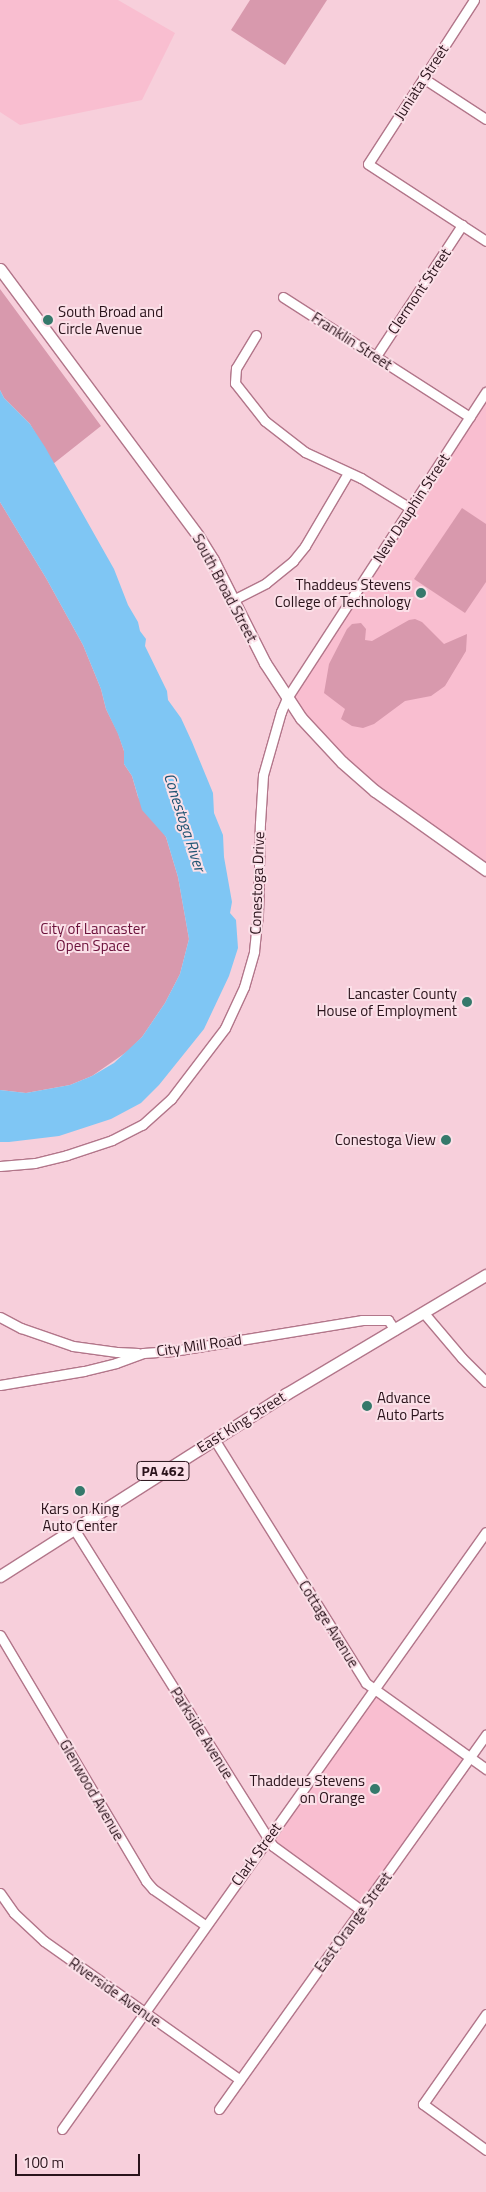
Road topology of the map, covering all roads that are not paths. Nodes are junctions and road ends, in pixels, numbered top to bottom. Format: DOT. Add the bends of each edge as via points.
graph roads {
  1 [pos="474,0"];
  2 [pos="423,78"];
  3 [pos="486,119"];
  4 [pos="462,226"];
  5 [pos="486,241"];
  6 [pos="0,269"];
  7 [pos="283,297"];
  8 [pos="256,336"];
  9 [pos="376,356"];
  10 [pos="486,392"];
  11 [pos="470,417"];
  12 [pos="348,473"];
  13 [pos="410,508"];
  14 [pos="233,600"];
  15 [pos="287,698"];
  16 [pos="486,870"];
  17 [pos="0,1166"];
  18 [pos="486,1275"];
  19 [pos="423,1312"];
  20 [pos="0,1317"];
  21 [pos="395,1330"];
  22 [pos="143,1353"];
  23 [pos="486,1382"];
  24 [pos="0,1385"];
  25 [pos="214,1439"];
  26 [pos="74,1528"];
  27 [pos="486,1532"];
  28 [pos="0,1576"];
  29 [pos="0,1635"];
  30 [pos="374,1689"];
  31 [pos="486,1735"];
  32 [pos="470,1757"];
  33 [pos="486,1769"];
  34 [pos="268,1838"];
  35 [pos="0,1893"];
  36 [pos="361,1910"];
  37 [pos="205,1925"];
  38 [pos="144,2013"];
  39 [pos="486,2014"];
  40 [pos="240,2080"];
  41 [pos="219,2109"];
  42 [pos="62,2129"];
  43 [pos="486,2150"];
  1 -- 2 [label="street, Juniata Street"];
  2 -- 3 [label="street"];
  2 -- 4 [label="street, Juniata Street" via="368,164"];
  4 -- 5 [label="street"];
  4 -- 9 [label="street, Clermont Street"];
  6 -- 14 [label="main road, South Broad Street" via="188,522 213,560"];
  7 -- 9 [label="street, Franklin Street"];
  8 -- 12 [label="street" via="236,368 235,383 239,390 265,421 305,452"];
  9 -- 11 [label="street, Franklin Street"];
  10 -- 11 [label="street, New Dauphin Street"];
  11 -- 13 [label="street, New Dauphin Street"];
  12 -- 13 [label="street"];
  12 -- 14 [label="street" via="305,546 292,561 266,583"];
  13 -- 15 [label="street, New Dauphin Street"];
  14 -- 15 [label="main road, South Broad Street"];
  15 -- 16 [label="main road, South Broad Street" via="328,747 375,791"];
  15 -- 17 [label="street, Conestoga Drive" via="263,775 254,951 244,986 225,1028 172,1099 142,1125 112,1140 67,1155 35,1163"];
  18 -- 19 [label="main road, East King Street / PA 462"];
  19 -- 21 [label="main road, East King Street / PA 462"];
  19 -- 23 [label="street"];
  20 -- 22 [label="street" via="73,1346"];
  21 -- 22 [label="street, City Mill Road" via="388,1320 362,1320"];
  21 -- 25 [label="main road, East King Street / PA 462"];
  22 -- 24 [label="street, City Mill Road" via="84,1371"];
  25 -- 26 [label="main road, East King Street / PA 462"];
  25 -- 30 [label="street, Cottage Avenue" via="366,1683"];
  26 -- 28 [label="main road, East King Street / PA 462"];
  26 -- 34 [label="street, Parkside Avenue"];
  27 -- 30 [label="street, Clark Street"];
  29 -- 37 [label="street, Glenwood Avenue" via="146,1881"];
  30 -- 32 [label="street, Cottage Avenue"];
  30 -- 34 [label="street, Clark Street"];
  31 -- 32 [label="street, East Orange Street"];
  32 -- 33 [label="street, Cottage Avenue"];
  32 -- 36 [label="street, East Orange Street"];
  34 -- 36 [label="street, Parkside Avenue" via="273,1846"];
  34 -- 37 [label="street, Clark Street"];
  35 -- 38 [label="street, Riverside Avenue" via="14,1912 44,1941"];
  36 -- 40 [label="street, East Orange Street"];
  37 -- 38 [label="street, Clark Street"];
  38 -- 40 [label="street, Riverside Avenue"];
  38 -- 42 [label="street, Clark Street"];
  39 -- 43 [label="street" via="423,2104"];
  40 -- 41 [label="street, East Orange Street"];
}
